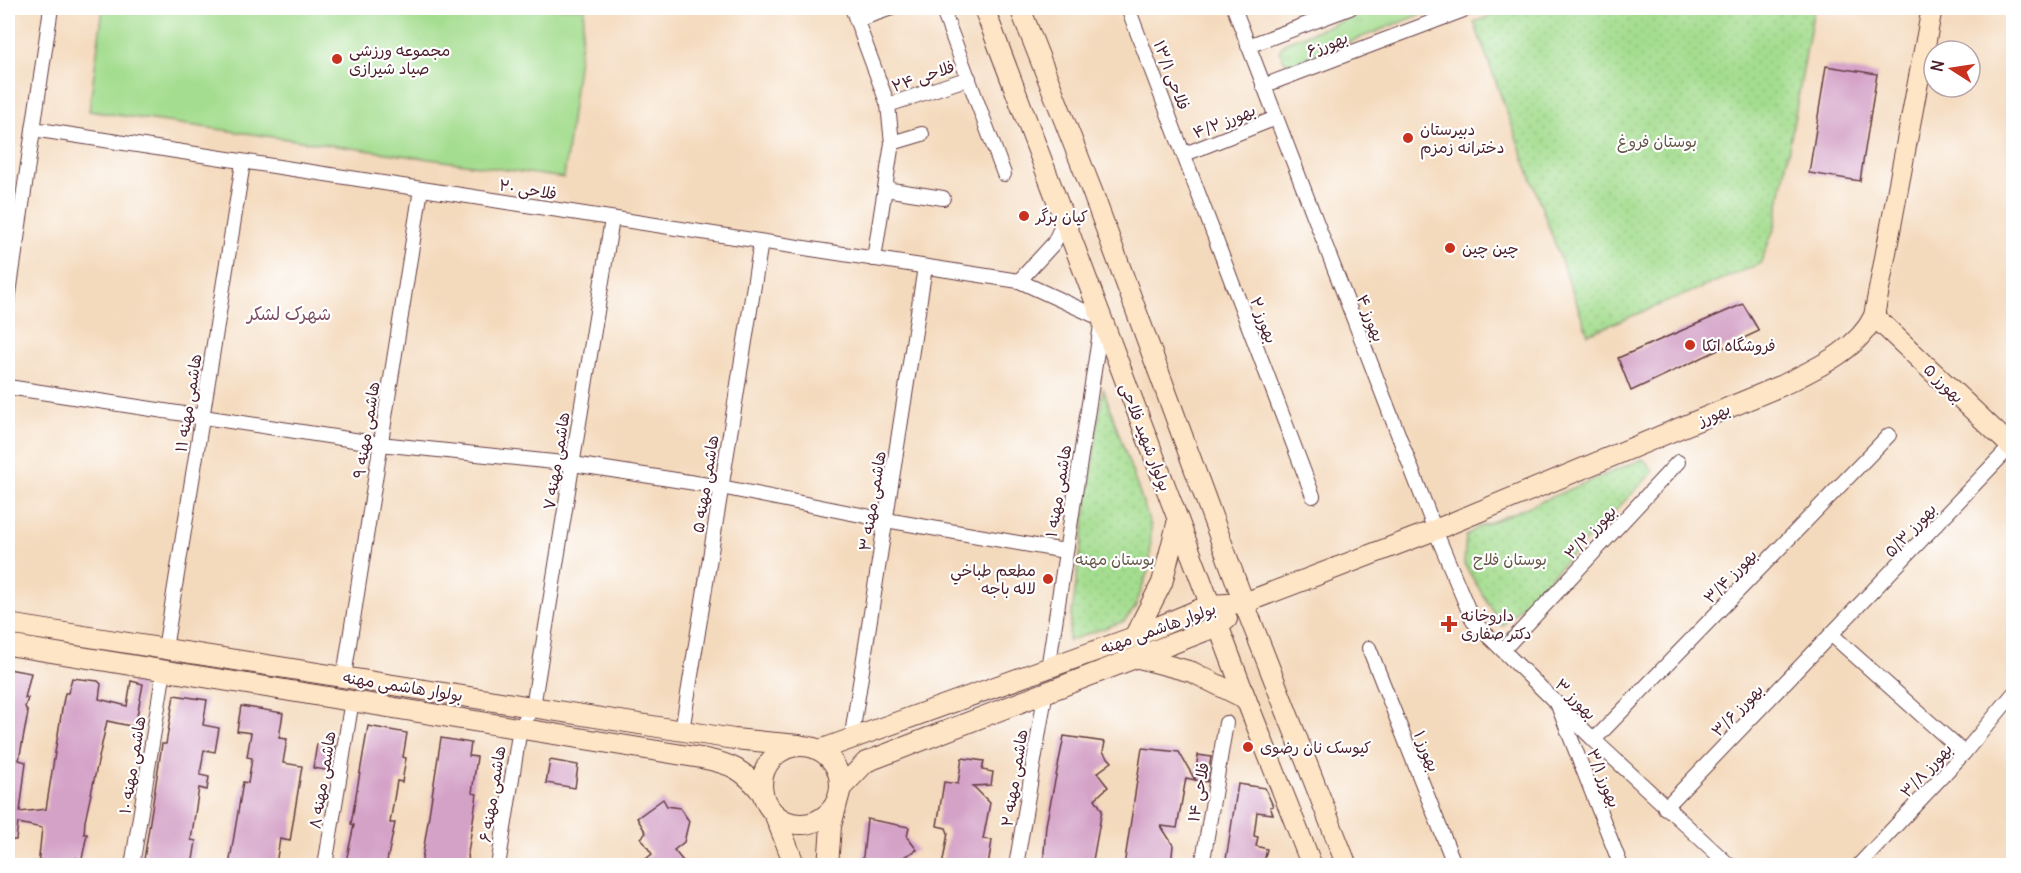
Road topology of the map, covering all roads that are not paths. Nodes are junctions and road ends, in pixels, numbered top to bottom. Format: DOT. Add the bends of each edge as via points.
graph roads {
  1 [pos="51,8"];
  2 [pos="942,8"];
  3 [pos="984,8"];
  4 [pos="1020,8"];
  5 [pos="1128,8"];
  6 [pos="1234,8"];
  7 [pos="1350,8"];
  8 [pos="1469,8"];
  9 [pos="1932,8"];
  10 [pos="883,9"];
  11 [pos="855,14"];
  12 [pos="1248,46"];
  13 [pos="969,78"];
  14 [pos="1263,86"];
  15 [pos="888,105"];
  16 [pos="1276,118"];
  17 [pos="33,129"];
  18 [pos="922,134"];
  19 [pos="892,143"];
  20 [pos="1185,154"];
  21 [pos="243,163"];
  22 [pos="1004,174"];
  23 [pos="421,189"];
  24 [pos="885,189"];
  25 [pos="943,198"];
  26 [pos="612,219"];
  27 [pos="1064,221"];
  28 [pos="761,242"];
  29 [pos="874,259"];
  30 [pos="925,267"];
  31 [pos="1019,282"];
  32 [pos="8,300"];
  33 [pos="1874,316"];
  34 [pos="1102,319"];
  35 [pos="8,387"];
  36 [pos="202,417"];
  37 [pos="1889,435"];
  38 [pos="380,444"];
  39 [pos="2013,446"];
  40 [pos="1678,462"];
  41 [pos="573,464"];
  42 [pos="721,487"];
  43 [pos="1313,496"];
  44 [pos="886,520"];
  45 [pos="1178,520"];
  46 [pos="1435,530"];
  47 [pos="1065,551"];
  48 [pos="1244,603"];
  49 [pos="1210,605"];
  50 [pos="8,624"];
  51 [pos="1218,626"];
  52 [pos="1832,636"];
  53 [pos="1134,637"];
  54 [pos="8,645"];
  55 [pos="1369,648"];
  56 [pos="165,649"];
  57 [pos="1503,650"];
  58 [pos="1139,658"];
  59 [pos="1048,669"];
  60 [pos="164,670"];
  61 [pos="344,676"];
  62 [pos="2013,693"];
  63 [pos="1044,696"];
  64 [pos="1246,699"];
  65 [pos="352,700"];
  66 [pos="1557,703"];
  67 [pos="533,707"];
  68 [pos="1226,723"];
  69 [pos="520,728"];
  70 [pos="682,731"];
  71 [pos="1594,740"];
  72 [pos="851,741"];
  73 [pos="799,745"];
  74 [pos="820,750"];
  75 [pos="1964,753"];
  76 [pos="841,788"];
  77 [pos="763,794"];
  78 [pos="1665,808"];
  79 [pos="774,813"];
  80 [pos="132,866"];
  81 [pos="325,866"];
  82 [pos="498,866"];
  83 [pos="795,866"];
  84 [pos="828,866"];
  85 [pos="1016,866"];
  86 [pos="1202,866"];
  87 [pos="1312,866"];
  88 [pos="1347,866"];
  89 [pos="1455,866"];
  90 [pos="1621,866"];
  91 [pos="1730,866"];
  92 [pos="1858,866"];
  1 -- 17 [label="street"];
  2 -- 13 [label="street"];
  3 -- 27 [label="street, بولوار شهید فلاحی"];
  4 -- 48 [label="street, بولوار شهید فلاحی"];
  5 -- 20 [label="street, فلاحی ۱۳/۱"];
  6 -- 12 [label="street, بهورز ۴"];
  7 -- 12 [label="street, بهورز۶"];
  8 -- 14 [label="street, بهورز۶"];
  9 -- 33 [label="street, بهورز"];
  10 -- 11 [label="street"];
  11 -- 15 [label="street"];
  12 -- 14 [label="street, بهورز ۴"];
  13 -- 15 [label="street, فلاحی ۲۴"];
  13 -- 22 [label="street"];
  14 -- 16 [label="street, بهورز ۴"];
  15 -- 19 [label="street"];
  16 -- 20 [label="street, بهورز ۴/۲"];
  16 -- 46 [label="street, بهورز ۴"];
  17 -- 21 [label="street, فلاحی ۲۰"];
  17 -- 32 [label="street"];
  18 -- 19 [label="street"];
  19 -- 24 [label="street"];
  20 -- 43 [label="street, بهورز ۲"];
  21 -- 23 [label="street, فلاحی ۲۰"];
  21 -- 36 [label="street, هاشمی مهنه ۱۱"];
  23 -- 26 [label="street, فلاحی ۲۰"];
  23 -- 38 [label="street, هاشمی مهنه ۹"];
  24 -- 25 [label="street"];
  24 -- 29 [label="street"];
  26 -- 28 [label="street, فلاحی ۲۰"];
  26 -- 41 [label="street, هاشمی مهنه ۷"];
  27 -- 31 [label="street" via="1054,243"];
  27 -- 34 [label="street, بولوار شهید فلاحی"];
  28 -- 29 [label="street, فلاحی ۲۰"];
  28 -- 42 [label="street, هاشمی مهنه ۵"];
  29 -- 30 [label="street, فلاحی ۲۰"];
  30 -- 31 [label="street, فلاحی ۲۰"];
  30 -- 44 [label="street, هاشمی مهنه ۳"];
  31 -- 34 [label="street, فلاحی ۲۰"];
  33 -- 39 [label="street, بهورز ۵"];
  33 -- 46 [label="street, بهورز" via="1856,342 1784,385"];
  34 -- 45 [label="street, بولوار شهید فلاحی"];
  34 -- 47 [label="street, هاشمی مهنه ۱"];
  35 -- 36 [label="street"];
  36 -- 38 [label="street"];
  36 -- 56 [label="street, هاشمی مهنه ۱۱"];
  37 -- 71 [label="street, بهورز ۳/۴"];
  38 -- 41 [label="street"];
  38 -- 61 [label="street, هاشمی مهنه ۹"];
  39 -- 52 [label="street, بهورز ۵/۳"];
  40 -- 57 [label="street, بهورز ۳/۲"];
  41 -- 42 [label="street"];
  41 -- 67 [label="street, هاشمی مهنه ۷"];
  42 -- 44 [label="street"];
  42 -- 70 [label="street, هاشمی مهنه ۵"];
  44 -- 47 [label="street"];
  44 -- 72 [label="street, هاشمی مهنه ۳"];
  45 -- 49 [label="street, بولوار شهید فلاحی"];
  45 -- 53 [label="street" via="1162,583"];
  46 -- 48 [label="street, بهورز"];
  46 -- 57 [label="street, بهورز ۳" via="1473,621"];
  47 -- 59 [label="street, هاشمی مهنه ۱"];
  48 -- 49 [label="street, بولوار هاشمی مهنه"];
  48 -- 51 [label="street, بولوار هاشمی مهنه"];
  48 -- 88 [label="street, بولوار شهید فلاحی"];
  49 -- 51 [label="street, بولوار شهید فلاحی"];
  49 -- 53 [label="street, بولوار هاشمی مهنه"];
  50 -- 56 [label="street, بولوار هاشمی مهنه"];
  51 -- 58 [label="street, بولوار هاشمی مهنه"];
  51 -- 64 [label="street, بولوار شهید فلاحی"];
  52 -- 75 [label="street"];
  52 -- 78 [label="street, بهورز ۳/۶"];
  53 -- 59 [label="street, بولوار هاشمی مهنه"];
  54 -- 60 [label="street, بولوار هاشمی مهنه"];
  55 -- 89 [label="street, بهورز ۱"];
  56 -- 61 [label="street, بولوار هاشمی مهنه"];
  57 -- 66 [label="street, بهورز ۳"];
  58 -- 63 [label="street, بولوار هاشمی مهنه"];
  58 -- 64 [label="street" via="1192,672"];
  59 -- 72 [label="street, بولوار هاشمی مهنه"];
  60 -- 65 [label="street, بولوار هاشمی مهنه"];
  60 -- 80 [label="street, هاشمی مهنه ۱۰"];
  61 -- 67 [label="street, بولوار هاشمی مهنه"];
  62 -- 75 [label="street, بهورز ۳/۸"];
  63 -- 76 [label="street, بولوار هاشمی مهنه" via="866,762"];
  63 -- 85 [label="street, هاشمی مهنه ۲"];
  64 -- 87 [label="street, بولوار شهید فلاحی"];
  65 -- 69 [label="street, بولوار هاشمی مهنه"];
  65 -- 81 [label="street, هاشمی مهنه ۸"];
  66 -- 71 [label="street, بهورز ۳"];
  66 -- 90 [label="street, بهورز ۳/۱"];
  67 -- 69 [label="street"];
  67 -- 70 [label="street, بولوار هاشمی مهنه"];
  68 -- 86 [label="street, فلاحی ۱۴"];
  69 -- 77 [label="street, بولوار هاشمی مهنه" via="723,762 747,774"];
  69 -- 82 [label="street, هاشمی مهنه ۶"];
  70 -- 73 [label="street, بولوار هاشمی مهنه"];
  71 -- 78 [label="street, بهورز ۳"];
  72 -- 74 [label="street, بولوار هاشمی مهنه"];
  73 -- 74 [label="street"];
  73 -- 77 [label="street" via="778,753 764,771"];
  74 -- 76 [label="street" via="836,766"];
  75 -- 92 [label="street, بهورز ۳/۸"];
  76 -- 79 [label="street" via="833,809 815,822 793,824"];
  76 -- 84 [label="street" via="831,826"];
  77 -- 79 [label="street"];
  78 -- 91 [label="street, بهورز ۳"];
  79 -- 83 [label="street"];
}
